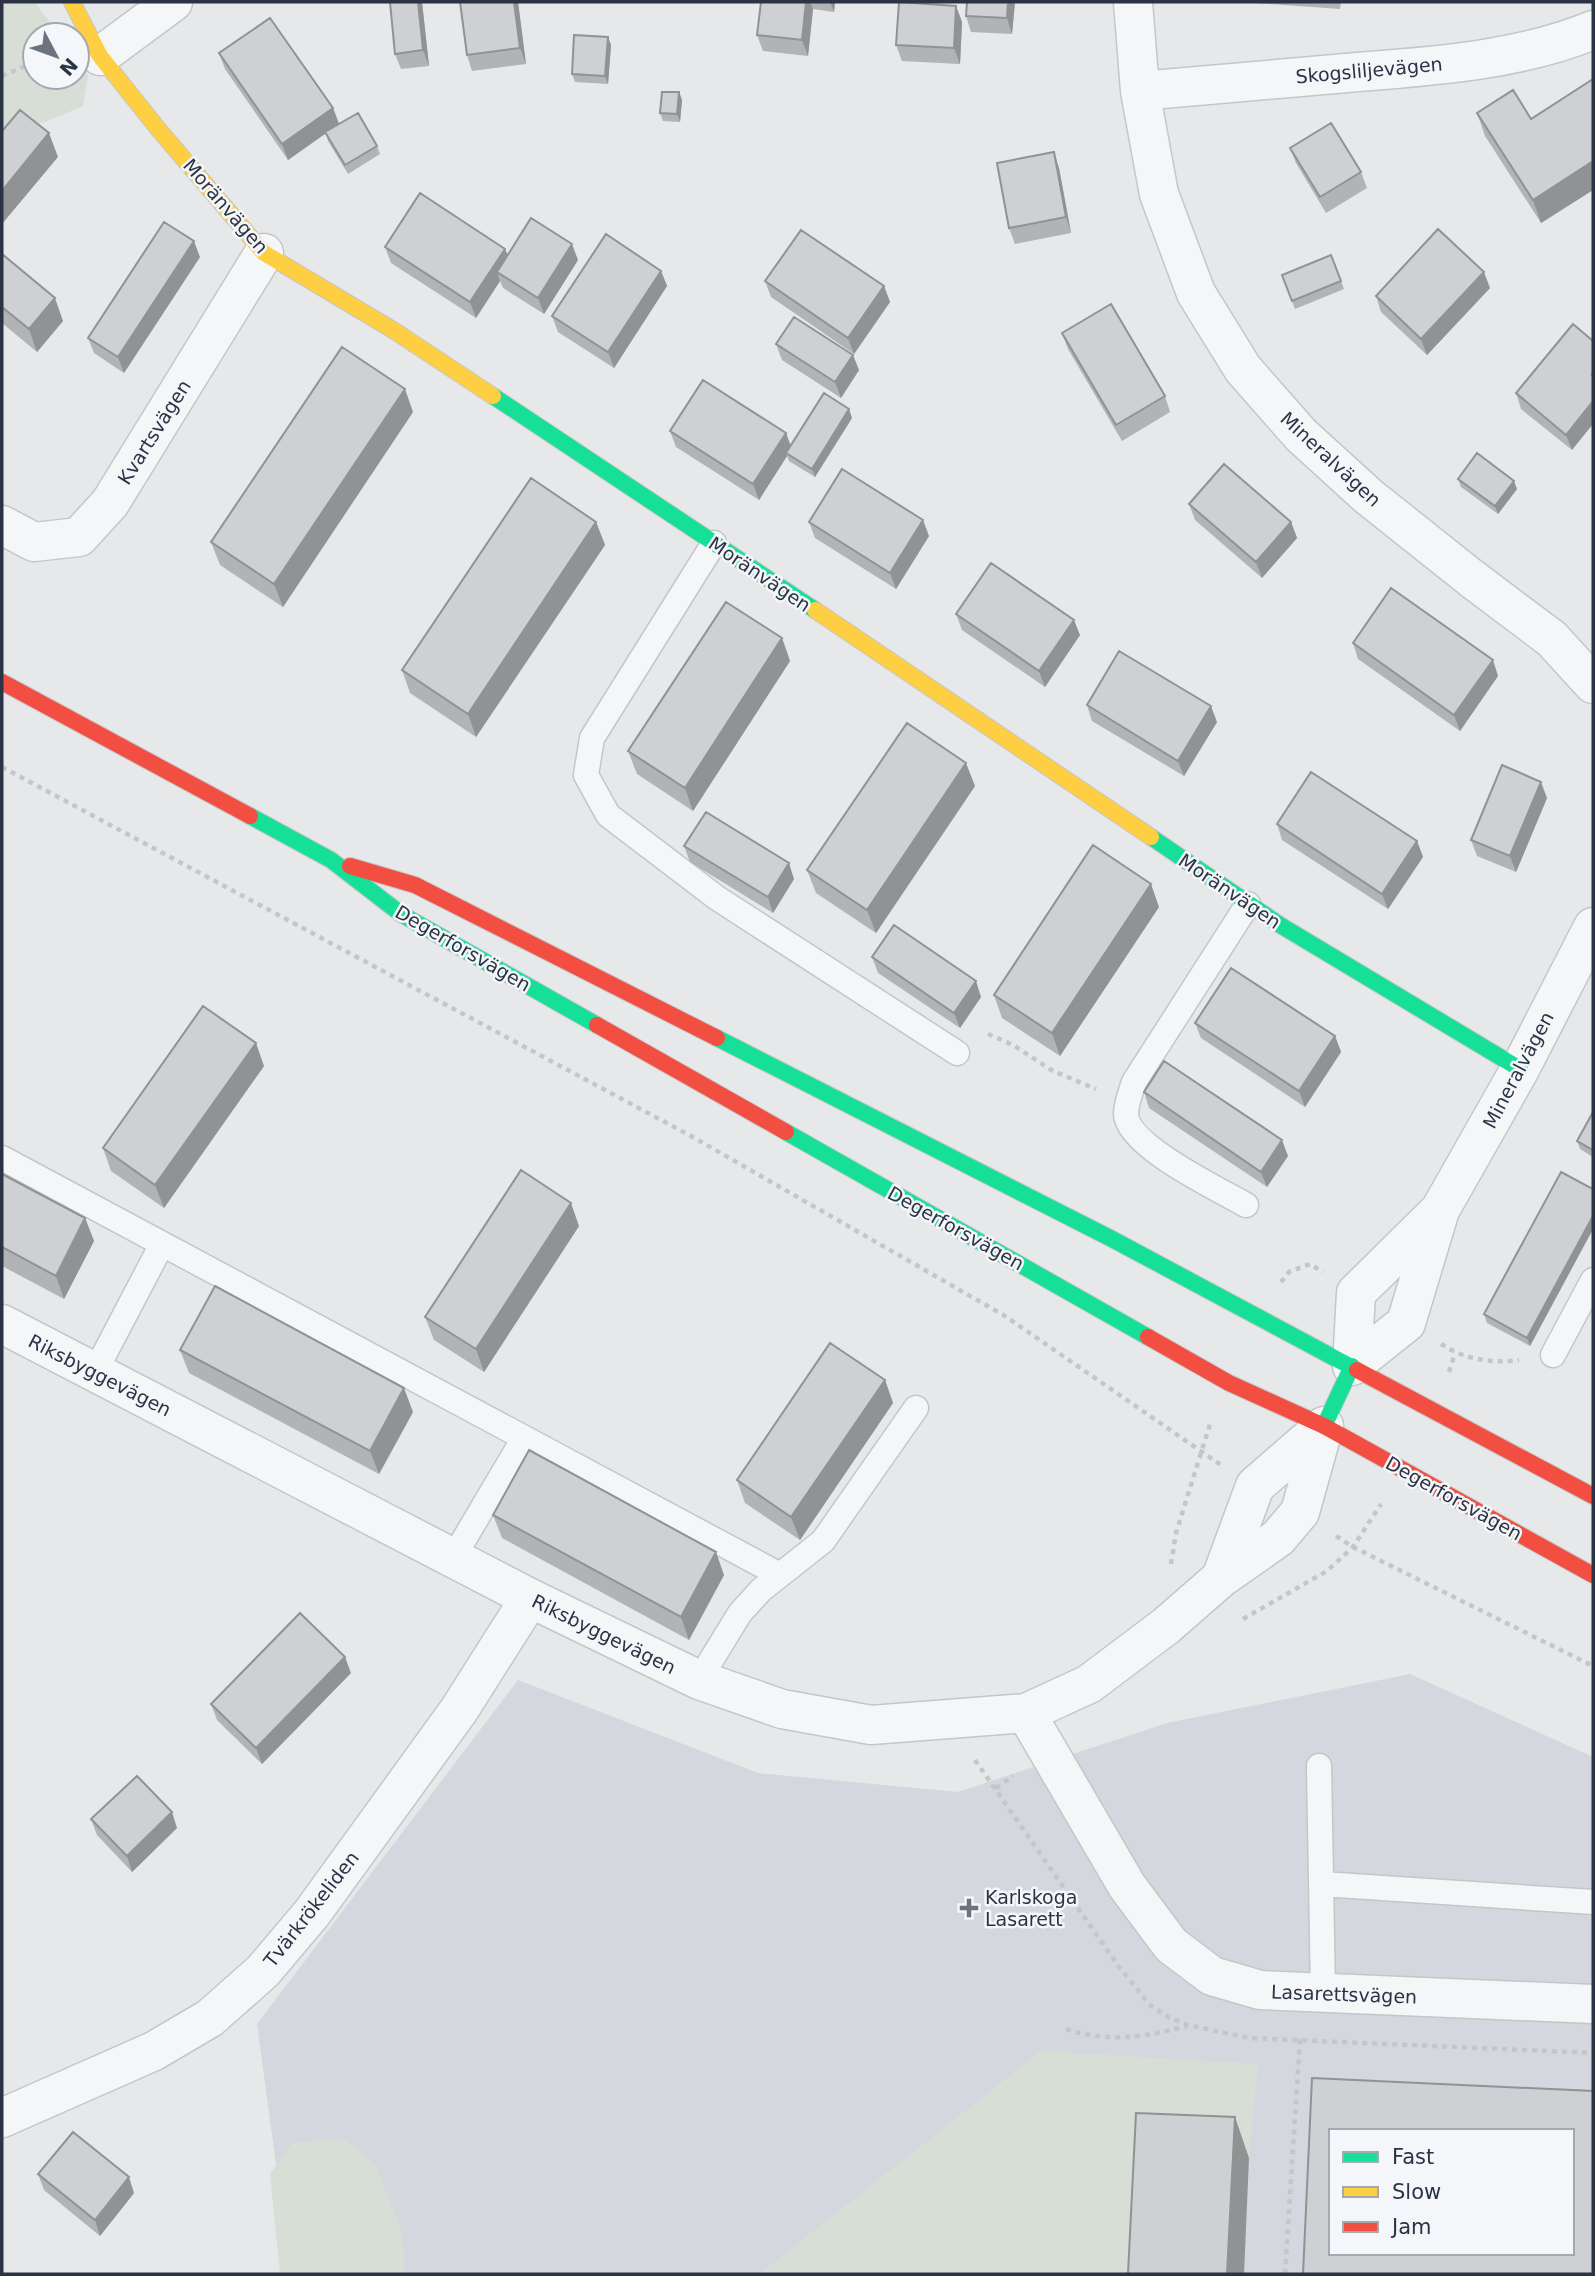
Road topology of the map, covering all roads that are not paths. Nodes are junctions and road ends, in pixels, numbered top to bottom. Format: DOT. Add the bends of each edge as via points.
graph roads {
  1 [pos="72,2"];
  2 [pos="173,2"];
  3 [pos="1133,2"];
  4 [pos="1593,30"];
  5 [pos="100,56"];
  6 [pos="1140,91"];
  7 [pos="264,253"];
  8 [pos="2,525"];
  9 [pos="714,543"];
  10 [pos="2,682"];
  11 [pos="1593,684"];
  12 [pos="331,860"];
  13 [pos="1248,904"];
  14 [pos="1593,927"];
  15 [pos="957,1053"];
  16 [pos="1520,1069"];
  17 [pos="2,1158"];
  18 [pos="1246,1205"];
  19 [pos="1440,1210"];
  20 [pos="162,1244"];
  21 [pos="1593,1280"];
  22 [pos="2,1324"];
  23 [pos="1553,1355"];
  24 [pos="1352,1366"];
  25 [pos="95,1372"];
  26 [pos="916,1408"];
  27 [pos="1324,1426"];
  28 [pos="524,1438"];
  29 [pos="1593,1496"];
  30 [pos="453,1558"];
  31 [pos="780,1575"];
  32 [pos="1593,1575"];
  33 [pos="530,1598"];
  34 [pos="699,1680"];
  35 [pos="1026,1713"];
  36 [pos="1319,1766"];
  37 [pos="1322,1884"];
  38 [pos="1593,1902"];
  39 [pos="1313,1992"];
  40 [pos="1593,2004"];
  41 [pos="2,2118"];
  1 -- 5 [label="main road, Moränvägen"];
  2 -- 5 [label="street"];
  3 -- 6 [label="street, Mineralvägen"];
  4 -- 6 [label="street, Skogsliljevägen" via="1561,43 1491,58"];
  5 -- 7 [label="main road, Moränvägen"];
  6 -- 11 [label="street, Mineralvägen" via="1159,194 1182,256 1196,293 1244,369 1301,435 1368,496 1552,639"];
  7 -- 8 [label="street, Kvartsvägen" via="110,503 79,537 34,542"];
  7 -- 9 [label="main road, Moränvägen" via="393,330"];
  9 -- 13 [label="main road, Moränvägen"];
  9 -- 15 [label="lane" via="592,738 586,775 608,815 706,890"];
  10 -- 12 [label="main road, Degerforsvägen"];
  12 -- 24 [label="main road, Degerforsvägen" via="415,885"];
  12 -- 27 [label="main road, Degerforsvägen" via="401,914 1229,1383"];
  13 -- 16 [label="main road, Moränvägen"];
  13 -- 18 [label="lane" via="1134,1082 1126,1115 1134,1134 1148,1148"];
  14 -- 16 [label="street, Mineralvägen"];
  16 -- 19 [label="street, Mineralvägen"];
  17 -- 20 [label="lane"];
  19 -- 24 [label="street, Mineralvägen" via="1406,1324"];
  19 -- 24 [label="street, Mineralvägen" via="1356,1293"];
  20 -- 25 [label="lane"];
  20 -- 28 [label="lane"];
  21 -- 23 [label="lane"];
  22 -- 25 [label="street, Riksbyggevägen"];
  24 -- 27 [label="main road"];
  24 -- 29 [label="main road, Degerforsvägen"];
  25 -- 30 [label="street, Riksbyggevägen"];
  26 -- 31 [label="lane" via="823,1541"];
  27 -- 32 [label="main road, Degerforsvägen"];
  27 -- 35 [label="street, Riksbyggevägen" via="1255,1486 1220,1578 1089,1684"];
  28 -- 30 [label="lane"];
  28 -- 31 [label="lane"];
  30 -- 33 [label="street, Riksbyggevägen"];
  31 -- 34 [label="lane" via="740,1613"];
  33 -- 34 [label="street, Riksbyggevägen"];
  33 -- 41 [label="street, Tvärkrökeliden" via="459,1710 312,1913 263,1971 210,2018 154,2051"];
  34 -- 35 [label="street, Riksbyggevägen" via="782,1709 871,1725"];
  35 -- 39 [label="street, Lasarettsvägen" via="1127,1886 1171,1945 1212,1976 1260,1990"];
  36 -- 37 [label="lane"];
  37 -- 38 [label="lane"];
  37 -- 39 [label="lane"];
  39 -- 40 [label="street, Lasarettsvägen"];
}
